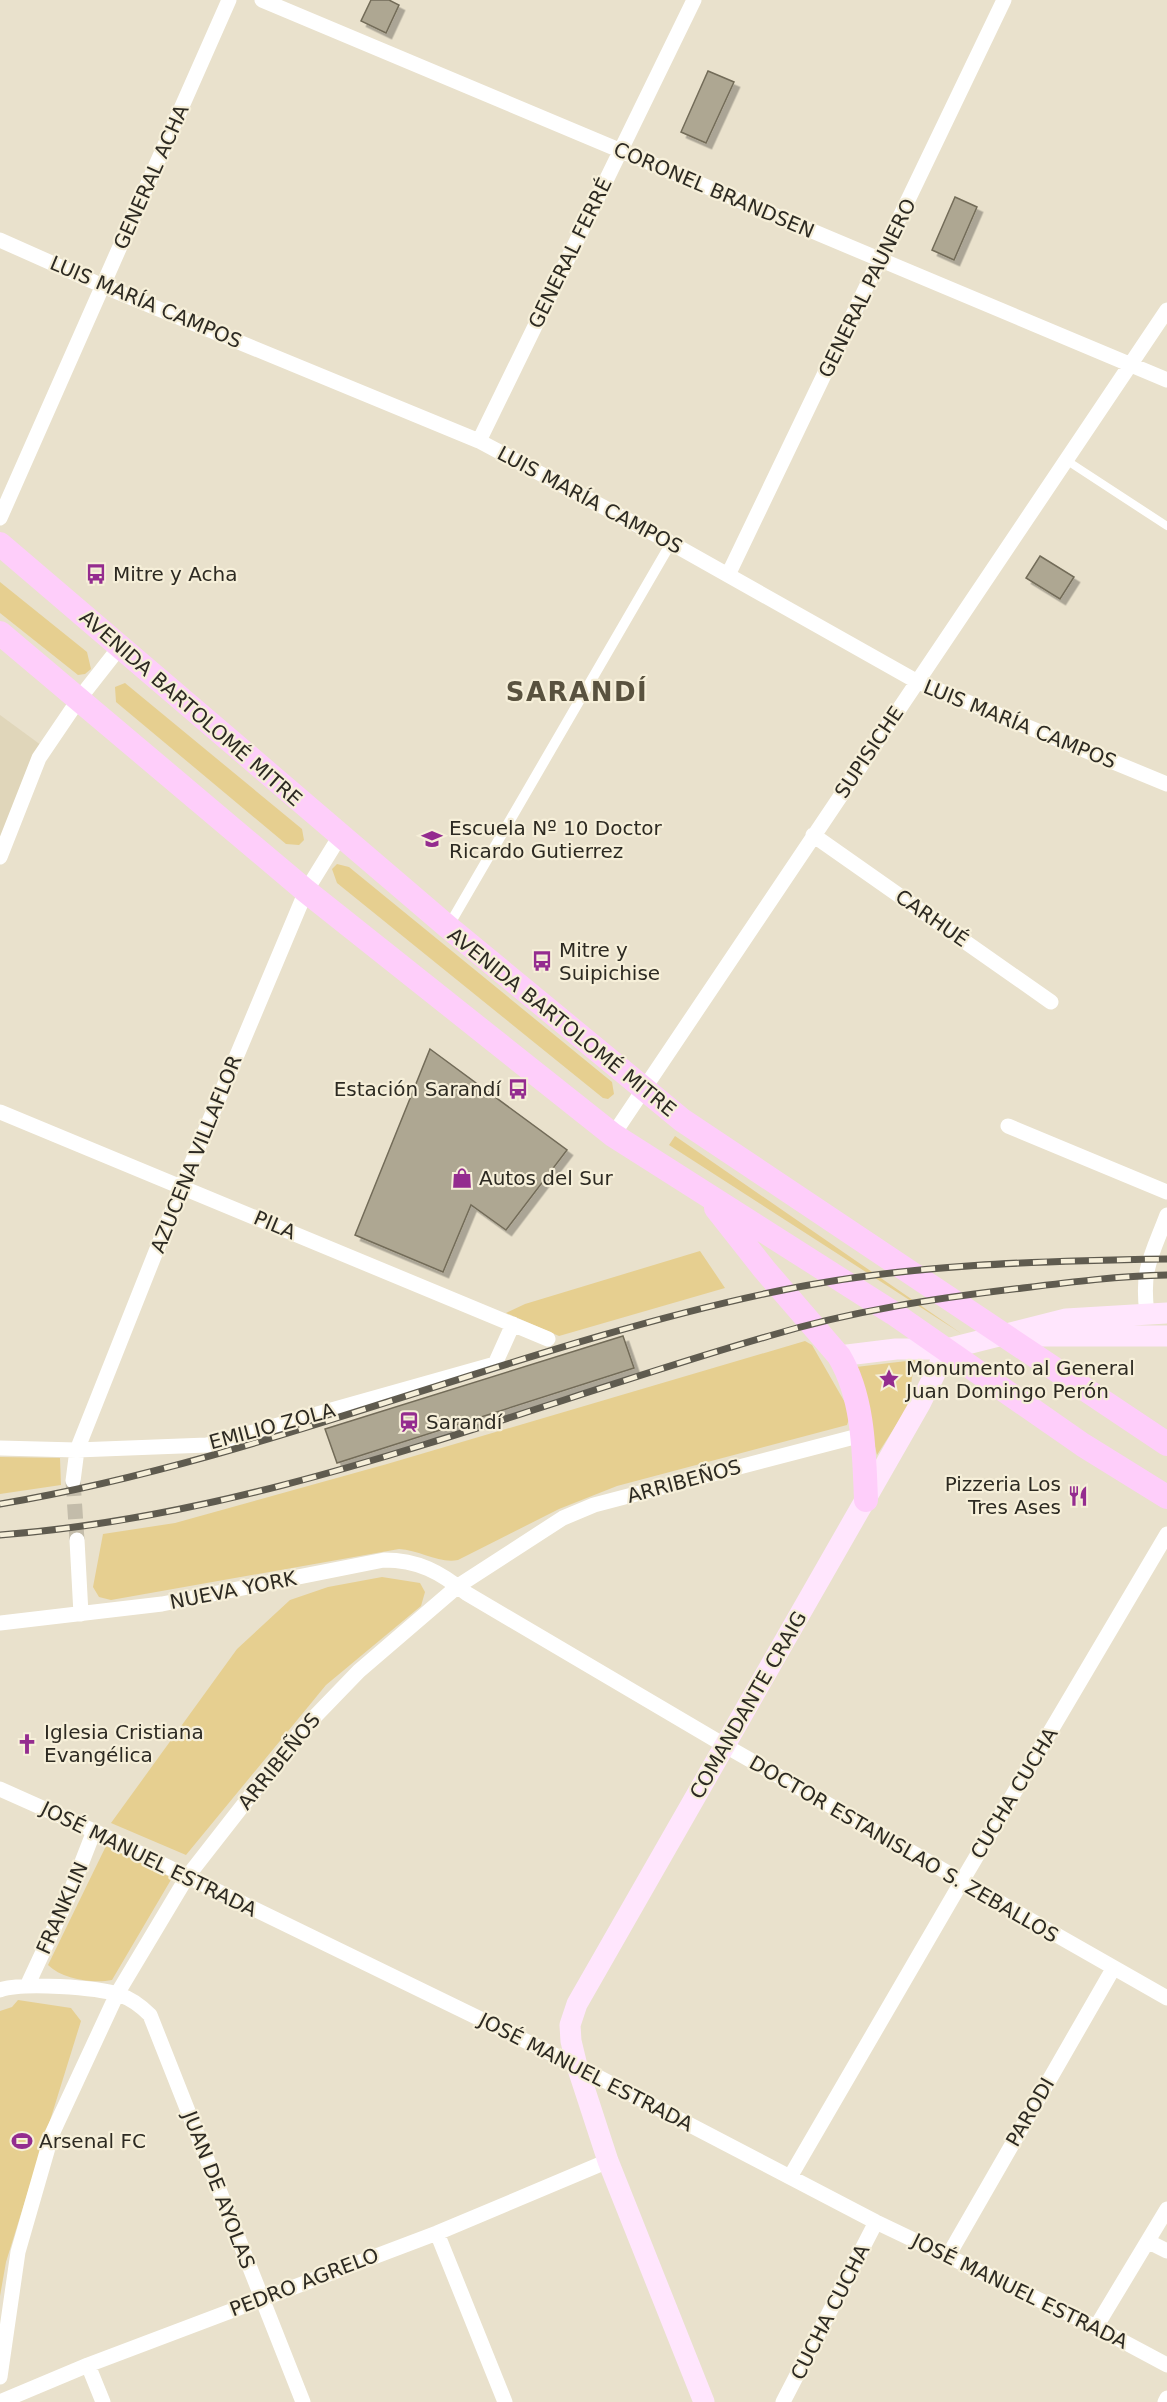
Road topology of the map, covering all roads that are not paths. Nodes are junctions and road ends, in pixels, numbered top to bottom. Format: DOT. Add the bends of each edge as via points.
graph roads {
  1 [pos="229,0"];
  2 [pos="262,0"];
  3 [pos="694,0"];
  4 [pos="1004,0"];
  5 [pos="620,150"];
  6 [pos="0,240"];
  7 [pos="880,260"];
  8 [pos="103,286"];
  9 [pos="1167,310"];
  10 [pos="1130,364"];
  11 [pos="1167,380"];
  12 [pos="479,441"];
  13 [pos="1066,460"];
  14 [pos="0,518"];
  15 [pos="1167,526"];
  16 [pos="671,543"];
  17 [pos="0,544"];
  18 [pos="728,575"];
  19 [pos="0,633"];
  20 [pos="119,648"];
  21 [pos="916,681"];
  22 [pos="79,699"];
  23 [pos="1167,784"];
  24 [pos="813,835"];
  25 [pos="340,836"];
  26 [pos="0,857"];
  27 [pos="306,891"];
  28 [pos="448,927"];
  29 [pos="1051,1002"];
  30 [pos="644,1090"];
  31 [pos="0,1112"];
  32 [pos="1008,1126"];
  33 [pos="613,1135"];
  34 [pos="182,1186"];
  35 [pos="1167,1192"];
  36 [pos="705,1194"];
  37 [pos="1167,1215"];
  38 [pos="1157,1313"];
  39 [pos="513,1324"];
  40 [pos="1003,1335"];
  41 [pos="1167,1336"];
  42 [pos="548,1339"];
  43 [pos="947,1349"];
  44 [pos="839,1356"];
  45 [pos="862,1435"];
  46 [pos="1167,1444"];
  47 [pos="0,1448"];
  48 [pos="76,1450"];
  49 [pos="73,1481"];
  50 [pos="1167,1497"];
  51 [pos="866,1500"];
  52 [pos="1167,1534"];
  53 [pos="77,1540"];
  54 [pos="458,1586"];
  55 [pos="81,1614"];
  56 [pos="0,1623"];
  57 [pos="724,1745"];
  58 [pos="0,1789"];
  59 [pos="94,1832"];
  60 [pos="187,1877"];
  61 [pos="962,1881"];
  62 [pos="1113,1969"];
  63 [pos="28,1984"];
  64 [pos="0,1990"];
  65 [pos="117,1994"];
  66 [pos="1167,1998"];
  67 [pos="577,2066"];
  68 [pos="608,2161"];
  69 [pos="790,2177"];
  70 [pos="1167,2209"];
  71 [pos="876,2222"];
  72 [pos="437,2233"];
  73 [pos="1149,2242"];
  74 [pos="1167,2251"];
  75 [pos="948,2256"];
  76 [pos="261,2298"];
  77 [pos="1096,2327"];
  78 [pos="88,2365"];
  79 [pos="1167,2365"];
  80 [pos="0,2377"];
  81 [pos="0,2402"];
  82 [pos="103,2402"];
  83 [pos="303,2402"];
  84 [pos="505,2402"];
  85 [pos="704,2402"];
  86 [pos="783,2402"];
  1 -- 8 [label="street, GENERAL ACHA"];
  2 -- 5 [label="street, CORONEL BRANDSEN"];
  3 -- 5 [label="street, GENERAL FERRÉ"];
  4 -- 7 [label="street, GENERAL PAUNERO"];
  5 -- 7 [label="street, CORONEL BRANDSEN"];
  5 -- 12 [label="street, GENERAL FERRÉ"];
  6 -- 8 [label="street, LUIS MARÍA CAMPOS"];
  7 -- 10 [label="street, CORONEL BRANDSEN"];
  7 -- 18 [label="street, GENERAL PAUNERO"];
  8 -- 12 [label="street, LUIS MARÍA CAMPOS"];
  8 -- 14 [label="street, GENERAL ACHA"];
  9 -- 10 [label="street, SUPISICHE"];
  10 -- 11 [label="street, CORONEL BRANDSEN"];
  10 -- 13 [label="street, SUPISICHE"];
  12 -- 16 [label="street, LUIS MARÍA CAMPOS"];
  13 -- 15 [label="lane"];
  13 -- 21 [label="street, SUPISICHE"];
  16 -- 18 [label="street, LUIS MARÍA CAMPOS"];
  16 -- 28 [label="street"];
  17 -- 20 [label="main road, AVENIDA BARTOLOMÉ MITRE"];
  18 -- 21 [label="street, LUIS MARÍA CAMPOS"];
  19 -- 22 [label="main road"];
  20 -- 22 [label="street"];
  20 -- 25 [label="main road, AVENIDA BARTOLOMÉ MITRE"];
  21 -- 23 [label="street, LUIS MARÍA CAMPOS"];
  21 -- 24 [label="street, SUPISICHE"];
  22 -- 26 [label="street" via="39,758"];
  22 -- 27 [label="main road"];
  24 -- 29 [label="street, CARHUÉ"];
  24 -- 30 [label="street, SUPISICHE"];
  25 -- 27 [label="street, AZUCENA VILLAFLOR"];
  25 -- 28 [label="main road, AVENIDA BARTOLOMÉ MITRE"];
  27 -- 33 [label="main road"];
  27 -- 34 [label="street, AZUCENA VILLAFLOR"];
  28 -- 30 [label="main road, AVENIDA BARTOLOMÉ MITRE"];
  30 -- 33 [label="street, SUPISICHE"];
  30 -- 40 [label="main road, AVENIDA BARTOLOMÉ MITRE"];
  31 -- 34 [label="street, PILA"];
  32 -- 35 [label="street"];
  33 -- 36 [label="main road"];
  34 -- 39 [label="street, PILA"];
  34 -- 48 [label="street, AZUCENA VILLAFLOR"];
  36 -- 43 [label="main road"];
  36 -- 44 [label="main road"];
  37 -- 38 [label="street" via="1143,1285"];
  38 -- 40 [label="main road" via="1066,1319"];
  39 -- 42 [label="street, PILA"];
  39 -- 48 [label="street, EMILIO ZOLA" via="495,1364 207,1445"];
  40 -- 41 [label="main road"];
  40 -- 43 [label="main road"];
  40 -- 46 [label="main road, AVENIDA BARTOLOMÉ MITRE"];
  43 -- 44 [label="main road" via="896,1349"];
  43 -- 50 [label="main road" via="1083,1445"];
  43 -- 51 [label="main road, COMANDANTE CRAIG"];
  44 -- 45 [label="main road" via="849,1372"];
  45 -- 51 [label="main road"];
  45 -- 54 [label="street, ARRIBEÑOS" via="594,1505 563,1518"];
  47 -- 48 [label="street, EMILIO ZOLA"];
  48 -- 49 [label="street, AZUCENA VILLAFLOR"];
  51 -- 57 [label="main road, COMANDANTE CRAIG"];
  52 -- 61 [label="street, CUCHA CUCHA"];
  53 -- 55 [label="street"];
  54 -- 55 [label="street, NUEVA YORK" via="425,1566 384,1560 208,1596"];
  54 -- 57 [label="street, DOCTOR ESTANISLAO S. ZEBALLOS"];
  54 -- 60 [label="street, ARRIBEÑOS" via="341,1687 301,1731"];
  55 -- 56 [label="street, NUEVA YORK"];
  57 -- 61 [label="street, DOCTOR ESTANISLAO S. ZEBALLOS"];
  57 -- 67 [label="main road, COMANDANTE CRAIG" via="577,2004 570,2025"];
  58 -- 59 [label="street, JOSÉ MANUEL ESTRADA"];
  59 -- 60 [label="street, JOSÉ MANUEL ESTRADA"];
  59 -- 63 [label="street, FRANKLIN"];
  60 -- 65 [label="street, ARRIBEÑOS"];
  60 -- 67 [label="street, JOSÉ MANUEL ESTRADA"];
  61 -- 62 [label="street, DOCTOR ESTANISLAO S. ZEBALLOS"];
  61 -- 69 [label="street, CUCHA CUCHA"];
  62 -- 66 [label="street, DOCTOR ESTANISLAO S. ZEBALLOS"];
  62 -- 75 [label="street, PARODI"];
  63 -- 64 [label="street"];
  63 -- 65 [label="street"];
  65 -- 76 [label="street, JUAN DE AYOLAS" via="150,2015"];
  65 -- 80 [label="street, ARRIBEÑOS" via="52,2134 37,2180 18,2252"];
  67 -- 68 [label="main road, COMANDANTE CRAIG"];
  67 -- 69 [label="street, JOSÉ MANUEL ESTRADA"];
  68 -- 72 [label="street, PEDRO AGRELO"];
  68 -- 85 [label="main road, COMANDANTE CRAIG"];
  69 -- 71 [label="street, JOSÉ MANUEL ESTRADA"];
  70 -- 73 [label="street"];
  71 -- 75 [label="street, JOSÉ MANUEL ESTRADA"];
  71 -- 86 [label="street, CUCHA CUCHA"];
  72 -- 76 [label="street, PEDRO AGRELO"];
  72 -- 84 [label="street"];
  73 -- 74 [label="street"];
  73 -- 77 [label="street"];
  75 -- 77 [label="street, JOSÉ MANUEL ESTRADA"];
  76 -- 78 [label="street, PEDRO AGRELO"];
  76 -- 83 [label="street, JUAN DE AYOLAS"];
  77 -- 79 [label="street, JOSÉ MANUEL ESTRADA"];
  78 -- 81 [label="street, PEDRO AGRELO"];
  78 -- 82 [label="street"];
}
